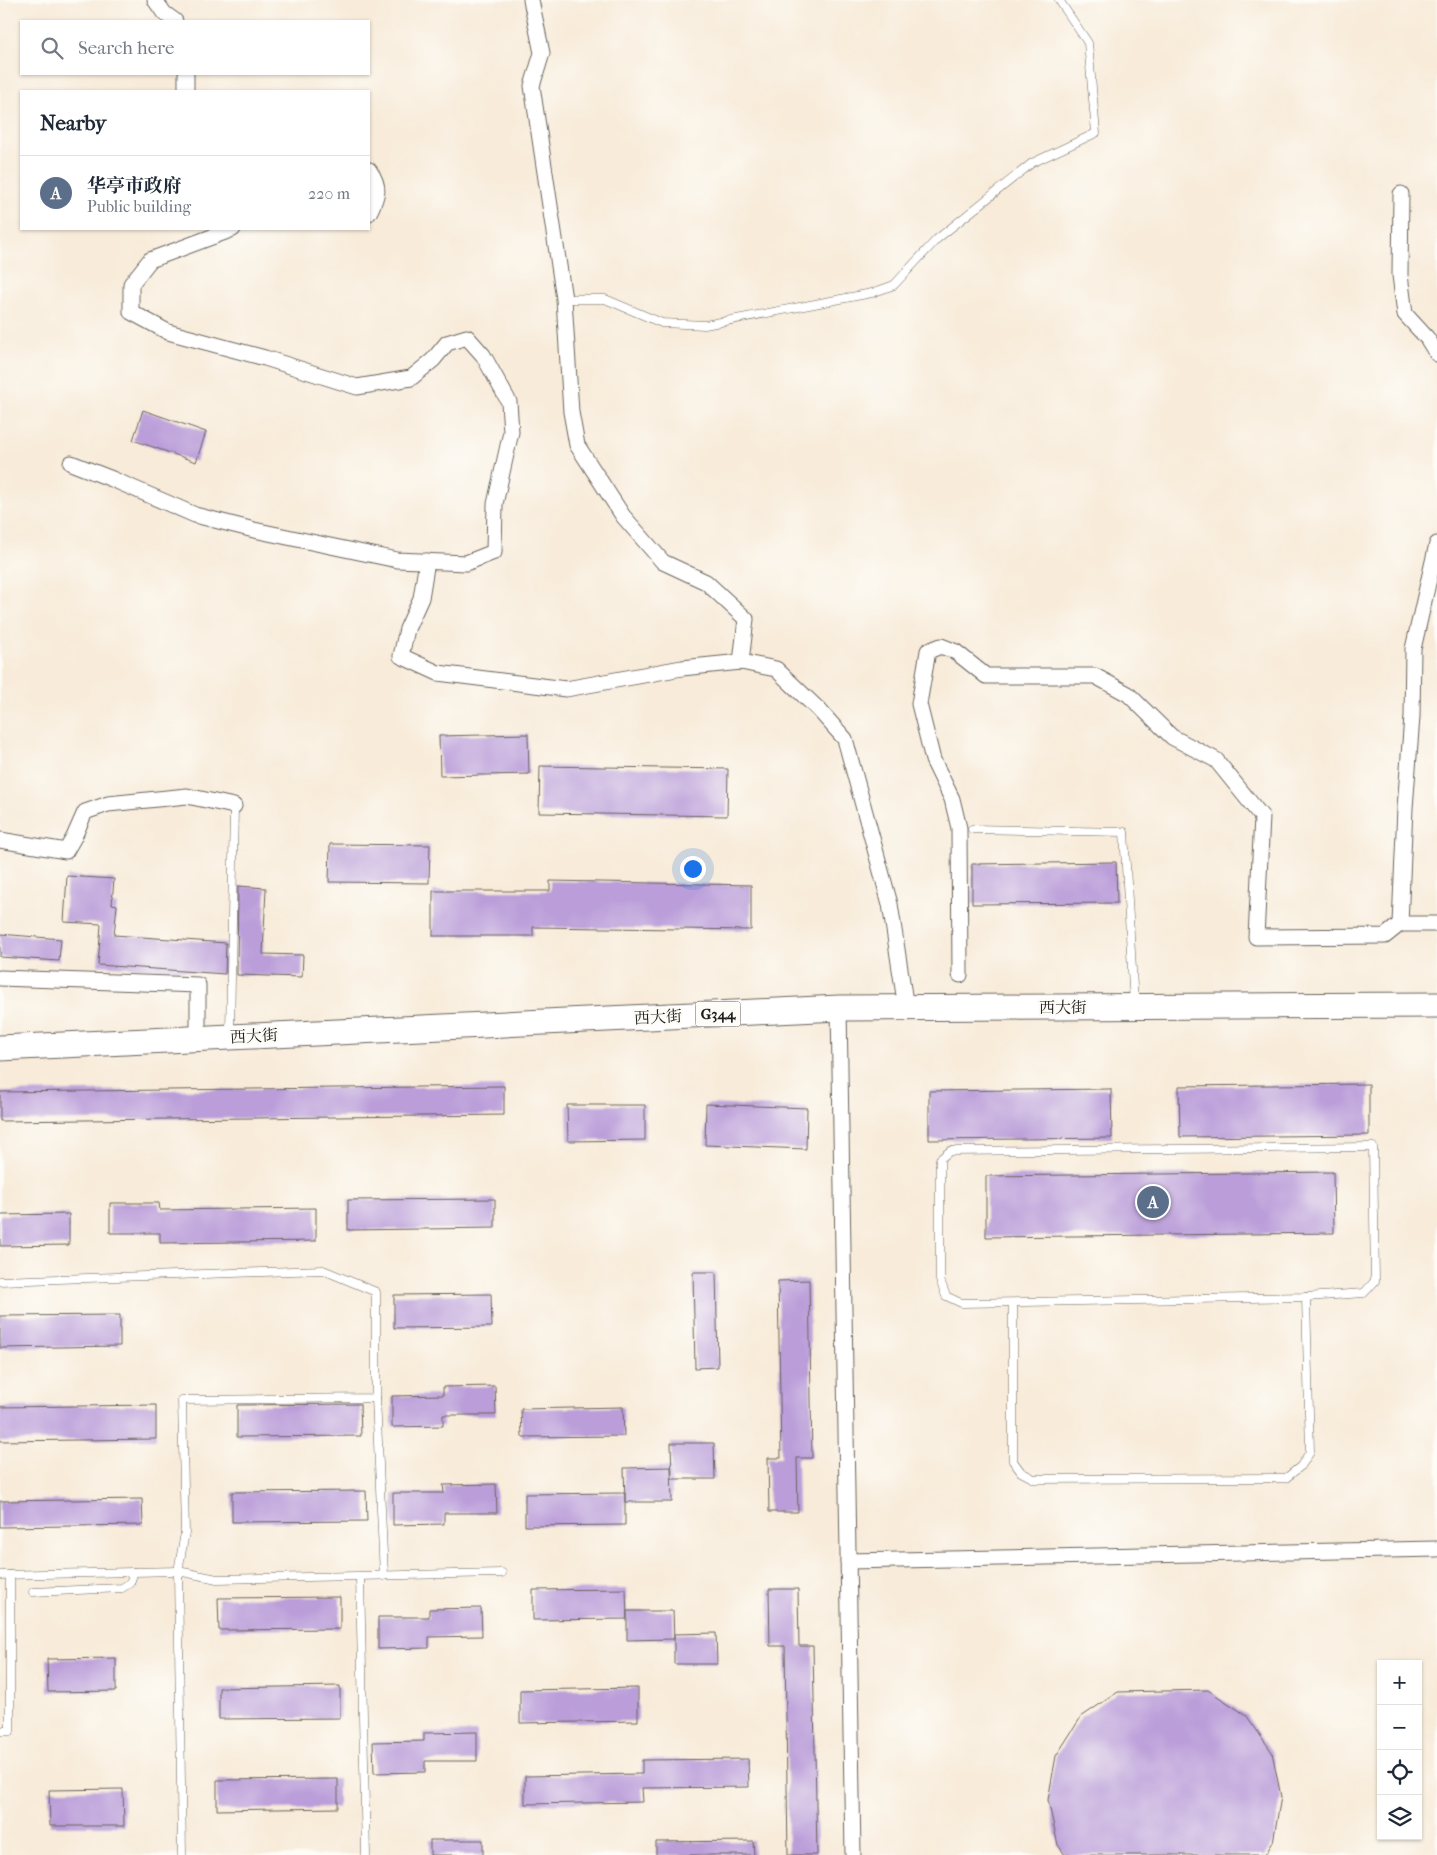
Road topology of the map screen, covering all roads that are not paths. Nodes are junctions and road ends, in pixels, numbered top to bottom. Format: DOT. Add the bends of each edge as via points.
graph roads {
  1 [pos="155,0"];
  2 [pos="531,0"];
  3 [pos="1059,0"];
  4 [pos="174,20"];
  5 [pos="186,75"];
  6 [pos="186,90"];
  7 [pos="370,172"];
  8 [pos="1402,194"];
  9 [pos="370,211"];
  10 [pos="230,230"];
  11 [pos="564,299"];
  12 [pos="1437,354"];
  13 [pos="71,463"];
  14 [pos="1437,544"];
  15 [pos="427,561"];
  16 [pos="741,662"];
  17 [pos="234,806"];
  18 [pos="972,829"];
  19 [pos="0,840"];
  20 [pos="1400,924"];
  21 [pos="1437,924"];
  22 [pos="960,975"];
  23 [pos="0,978"];
  24 [pos="1437,1005"];
  25 [pos="1134,1006"];
  26 [pos="839,1008"];
  27 [pos="906,1008"];
  28 [pos="230,1037"];
  29 [pos="198,1039"];
  30 [pos="0,1048"];
  31 [pos="0,1281"];
  32 [pos="1306,1297"];
  33 [pos="1013,1304"];
  34 [pos="376,1398"];
  35 [pos="1437,1549"];
  36 [pos="848,1561"];
  37 [pos="178,1571"];
  38 [pos="134,1572"];
  39 [pos="502,1573"];
  40 [pos="0,1575"];
  41 [pos="10,1575"];
  42 [pos="384,1576"];
  43 [pos="360,1577"];
  44 [pos="33,1592"];
  45 [pos="0,1732"];
  46 [pos="182,1855"];
  47 [pos="366,1855"];
  48 [pos="853,1855"];
  1 -- 4 [label="street"];
  2 -- 11 [label="street" via="542,53 532,86"];
  3 -- 11 [label="lane" via="1088,43 1096,133 1032,163 937,239 894,285 872,293 705,325 662,323 605,299"];
  5 -- 6 [label="street"];
  7 -- 9 [label="street" via="376,181 377,197"];
  8 -- 12 [label="street" via="1400,275 1405,314"];
  10 -- 15 [label="street" via="150,260 132,284 131,312 168,332 356,387 411,378 447,343 467,337 483,355 509,402 511,432 495,504 494,552 466,563"];
  11 -- 16 [label="street" via="571,412 577,445 623,516 663,562 706,582 746,619"];
  13 -- 15 [label="street" via="195,515 397,560"];
  14 -- 20 [label="street" via="1413,649"];
  15 -- 16 [label="street" via="421,598 406,629 401,656 438,673 566,689 682,668"];
  16 -- 27 [label="street" via="776,670 845,739 890,904"];
  17 -- 19 [label="street" via="187,796 108,804 85,812 66,851"];
  17 -- 28 [label="lane"];
  18 -- 25 [label="lane" via="1124,832"];
  20 -- 21 [label="street"];
  20 -- 22 [label="street" via="1385,936 1256,937 1262,817 1216,760 1172,737 1128,694 1095,676 986,676 956,652 940,646 928,651 919,704 933,760 952,799 959,828"];
  23 -- 29 [label="street" via="198,985"];
  24 -- 25 [label="highway, 西大街 / G344"];
  25 -- 27 [label="highway, 西大街 / G344"];
  26 -- 27 [label="highway, 西大街 / G344"];
  26 -- 28 [label="highway, 西大街 / G344"];
  26 -- 36 [label="street"];
  28 -- 29 [label="highway, 西大街 / G344"];
  29 -- 30 [label="highway, 西大街 / G344"];
  31 -- 34 [label="lane" via="323,1270 376,1292"];
  32 -- 33 [label="lane"];
  32 -- 33 [label="lane" via="1310,1452 1301,1466 1286,1478 1034,1479 1021,1472 1013,1461"];
  32 -- 33 [label="lane" via="1364,1294 1375,1281 1373,1147 950,1150 940,1159 940,1280 946,1296 961,1303"];
  34 -- 37 [label="lane" via="182,1400 185,1534"];
  34 -- 42 [label="lane"];
  35 -- 36 [label="street"];
  36 -- 48 [label="street"];
  37 -- 38 [label="lane"];
  37 -- 43 [label="lane" via="217,1579"];
  37 -- 46 [label="lane"];
  38 -- 41 [label="lane"];
  38 -- 44 [label="lane" via="130,1583 122,1588"];
  39 -- 42 [label="lane"];
  40 -- 41 [label="lane"];
  41 -- 45 [label="lane" via="10,1731"];
  42 -- 43 [label="lane"];
  43 -- 47 [label="lane"];
}
